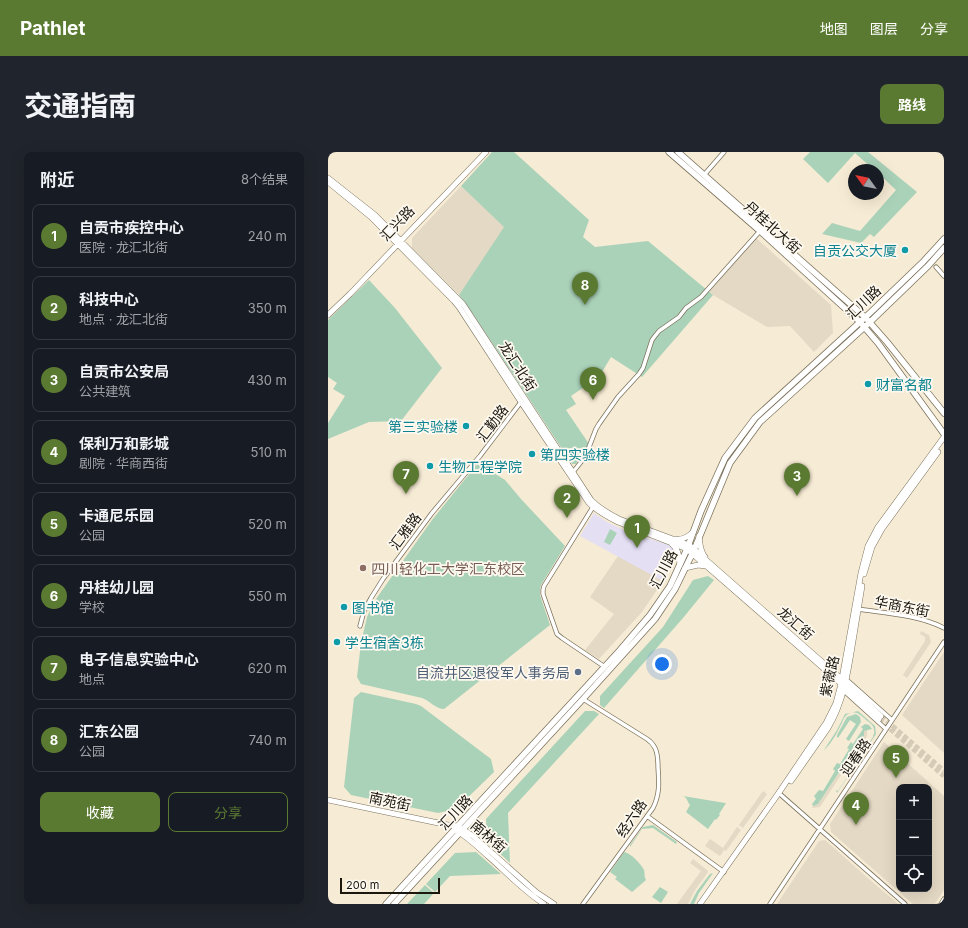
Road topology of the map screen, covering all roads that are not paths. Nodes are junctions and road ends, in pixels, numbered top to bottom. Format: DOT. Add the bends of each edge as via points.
graph roads {
  1 [pos="482,152"];
  2 [pos="486,152"];
  3 [pos="669,152"];
  4 [pos="678,152"];
  5 [pos="724,152"];
  6 [pos="702,177"];
  7 [pos="328,178"];
  8 [pos="328,182"];
  9 [pos="760,231"];
  10 [pos="944,239"];
  11 [pos="398,241"];
  12 [pos="944,248"];
  13 [pos="936,267"];
  14 [pos="944,276"];
  15 [pos="328,311"];
  16 [pos="328,315"];
  17 [pos="865,317"];
  18 [pos="860,322"];
  19 [pos="870,322"];
  20 [pos="864,327"];
  21 [pos="521,402"];
  22 [pos="944,413"];
  23 [pos="944,434"];
  24 [pos="944,437"];
  25 [pos="944,443"];
  26 [pos="480,456"];
  27 [pos="573,472"];
  28 [pos="593,507"];
  29 [pos="695,529"];
  30 [pos="699,536"];
  31 [pos="670,540"];
  32 [pos="688,547"];
  33 [pos="693,551"];
  34 [pos="680,564"];
  35 [pos="707,564"];
  36 [pos="685,568"];
  37 [pos="856,609"];
  38 [pos="360,626"];
  39 [pos="944,628"];
  40 [pos="944,642"];
  41 [pos="605,667"];
  42 [pos="844,684"];
  43 [pos="584,699"];
  44 [pos="880,717"];
  45 [pos="892,720"];
  46 [pos="886,729"];
  47 [pos="781,795"];
  48 [pos="328,800"];
  49 [pos="647,816"];
  50 [pos="448,825"];
  51 [pos="459,829"];
  52 [pos="820,829"];
  53 [pos="724,872"];
  54 [pos="944,899"];
  55 [pos="386,904"];
  56 [pos="394,904"];
  57 [pos="544,904"];
  58 [pos="554,904"];
  59 [pos="584,904"];
  60 [pos="700,904"];
  61 [pos="703,904"];
  62 [pos="770,904"];
  63 [pos="905,904"];
  64 [pos="941,904"];
  1 -- 11 [label="main road, 汇兴路"];
  2 -- 11 [label="main road"];
  3 -- 6 [label="main road, 丹桂北大街"];
  4 -- 6 [label="main road, 丹桂北大街"];
  5 -- 6 [label="street"];
  6 -- 9 [label="main road, 丹桂北大街"];
  6 -- 17 [label="main road, 丹桂北大街"];
  7 -- 11 [label="main road, 龙汇北街" via="369,210"];
  8 -- 11 [label="main road, 龙汇北街"];
  9 -- 18 [label="main road, 丹桂北大街"];
  9 -- 27 [label="street" via="702,297 655,336 639,374 618,397 596,429 581,462"];
  10 -- 17 [label="main road, 汇川路"];
  11 -- 15 [label="main road, 汇兴路"];
  11 -- 16 [label="main road"];
  11 -- 21 [label="main road, 龙汇北街" via="459,307"];
  11 -- 27 [label="main road, 龙汇北街" via="463,304"];
  12 -- 19 [label="main road, 汇川路"];
  13 -- 14 [label="street"];
  17 -- 18 [label="main road, 汇川路"];
  17 -- 19 [label="main road, 丹桂北大街"];
  18 -- 20 [label="main road, 丹桂北大街"];
  18 -- 29 [label="main road, 汇川路" via="755,418 725,458"];
  19 -- 20 [label="main road, 汇川路"];
  19 -- 22 [label="main road, 丹桂北大街"];
  20 -- 23 [label="main road, 丹桂北大街"];
  20 -- 30 [label="main road, 汇川路" via="760,422 730,463"];
  21 -- 26 [label="street, 汇勤路"];
  21 -- 28 [label="main road, 龙汇北街"];
  24 -- 37 [label="main road, 紫薇路" via="878,527 868,546 861,572"];
  25 -- 37 [label="main road, 紫薇路" via="875,541"];
  26 -- 38 [label="street, 汇雅路" via="432,513 383,579 364,612"];
  27 -- 31 [label="main road, 龙汇北街" via="591,500 610,514"];
  28 -- 31 [label="main road, 龙汇北街" via="608,518"];
  28 -- 41 [label="street" via="544,586 543,594 557,634"];
  29 -- 31 [label="main road" via="689,536"];
  29 -- 32 [label="main road, 汇川路"];
  30 -- 33 [label="main road, 汇川路"];
  30 -- 35 [label="main road" via="702,554"];
  31 -- 32 [label="main road, 龙汇北街"];
  31 -- 34 [label="main road" via="679,555"];
  32 -- 33 [label="main road, 龙汇北街"];
  32 -- 34 [label="main road, 汇川路"];
  33 -- 35 [label="main road, 龙汇街"];
  33 -- 36 [label="main road, 汇川路"];
  34 -- 41 [label="main road, 汇川路" via="670,586 650,615"];
  35 -- 36 [label="main road"];
  35 -- 42 [label="main road, 龙汇街"];
  36 -- 43 [label="main road, 汇川路" via="675,589 655,619"];
  37 -- 39 [label="street, 华商东街" via="922,619"];
  37 -- 42 [label="main road, 紫薇路"];
  40 -- 45 [label="street, 迎春路"];
  41 -- 51 [label="main road, 汇川路"];
  42 -- 44 [label="main road, 龙汇街"];
  42 -- 45 [label="street"];
  42 -- 46 [label="street"];
  42 -- 47 [label="main road, 紫薇路" via="840,703 831,723"];
  42 -- 53 [label="main road, 紫薇路" via="826,723"];
  43 -- 49 [label="street, 经六路" via="647,738 655,748 659,790 655,804"];
  43 -- 51 [label="main road, 汇川路"];
  45 -- 46 [label="street, 迎春路"];
  46 -- 52 [label="street, 迎春路"];
  47 -- 52 [label="street"];
  47 -- 53 [label="main road, 紫薇路"];
  48 -- 50 [label="main road, 南苑街"];
  49 -- 53 [label="street"];
  49 -- 59 [label="street, 经六路"];
  50 -- 51 [label="main road, 南林街"];
  51 -- 55 [label="main road, 汇川路"];
  51 -- 56 [label="main road, 汇川路"];
  51 -- 57 [label="main road, 南林街"];
  51 -- 58 [label="main road, 南林街" via="484,845 536,892"];
  52 -- 62 [label="street, 迎春路"];
  52 -- 63 [label="street"];
  53 -- 60 [label="main road, 紫薇路"];
  53 -- 61 [label="main road, 紫薇路"];
  54 -- 64 [label="street"];
}
